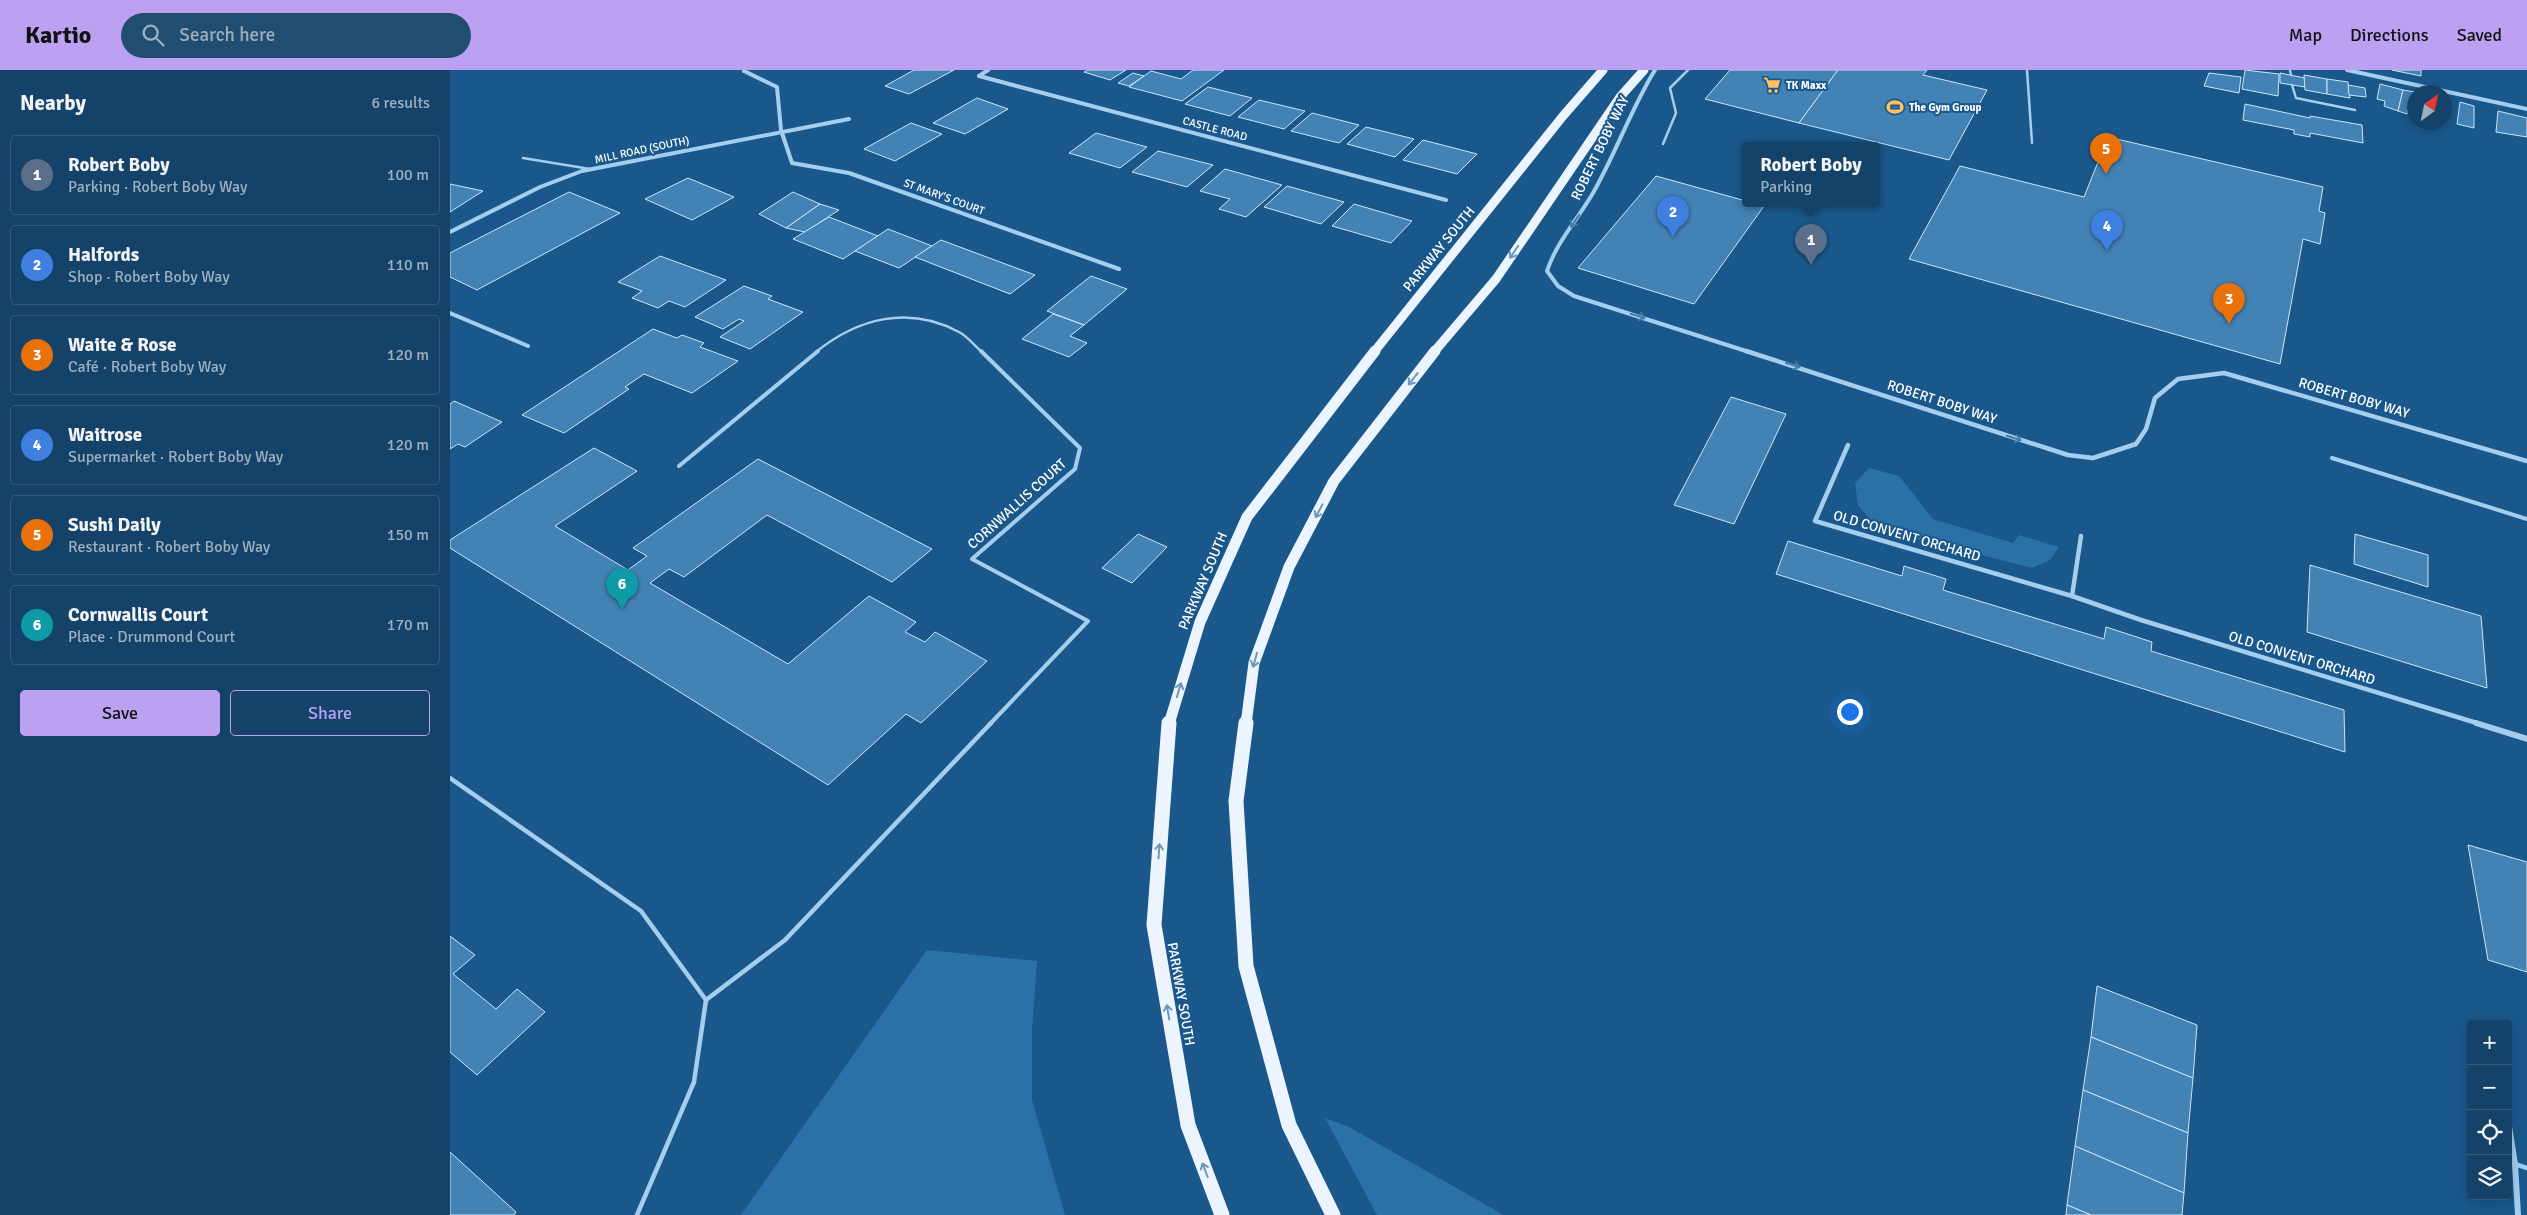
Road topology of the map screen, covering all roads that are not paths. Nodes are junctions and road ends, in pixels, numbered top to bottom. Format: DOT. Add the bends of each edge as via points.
graph roads {
  1 [pos="988,70"];
  2 [pos="1603,70"];
  3 [pos="1644,70"];
  4 [pos="1655,70"];
  5 [pos="1688,70"];
  6 [pos="2027,70"];
  7 [pos="2290,70"];
  8 [pos="2347,70"];
  9 [pos="744,71"];
  10 [pos="2291,75"];
  11 [pos="2292,85"];
  12 [pos="2527,109"];
  13 [pos="2355,110"];
  14 [pos="849,119"];
  15 [pos="781,130"];
  16 [pos="2032,143"];
  17 [pos="1663,144"];
  18 [pos="523,158"];
  19 [pos="593,169"];
  20 [pos="1446,200"];
  21 [pos="450,232"];
  22 [pos="1119,269"];
  23 [pos="450,313"];
  24 [pos="528,346"];
  25 [pos="1848,444"];
  26 [pos="2332,458"];
  27 [pos="2527,461"];
  28 [pos="679,466"];
  29 [pos="2527,519"];
  30 [pos="2081,536"];
  31 [pos="2072,596"];
  32 [pos="2527,740"];
  33 [pos="450,778"];
  34 [pos="706,1000"];
  35 [pos="2512,1145"];
  36 [pos="2515,1164"];
  37 [pos="2527,1168"];
  38 [pos="637,1215"];
  39 [pos="1222,1215"];
  40 [pos="1333,1215"];
  41 [pos="2518,1215"];
  1 -- 20 [label="street, CASTLE ROAD" via="978,76"];
  39 -- 2 [label="main road, PARKWAY SOUTH, one-way" via="1188,1125 1154,925 1167,732 1200,622 1247,517"];
  3 -- 40 [label="main road, one-way" via="1620,97 1496,279 1451,330 1334,481 1288,567 1254,663 1236,801 1246,966 1289,1125"];
  4 -- 27 [label="street, ROBERT BOBY WAY, one-way" via="1639,94 1594,192 1550,257 1547,271 1558,286 1574,296 2068,455 2093,458 2136,444 2146,429 2155,398 2178,379 2224,373"];
  5 -- 17 [label="lane" via="1670,88 1676,113"];
  6 -- 16 [label="lane"];
  7 -- 10 [label="lane"];
  8 -- 12 [label="street"];
  9 -- 15 [label="street" via="777,87"];
  11 -- 13 [label="lane" via="2296,98"];
  14 -- 15 [label="street, MILL ROAD (SOUTH)"];
  15 -- 19 [label="street, MILL ROAD (SOUTH)"];
  15 -- 22 [label="street, ST MARY'S COURT" via="792,163 849,173"];
  18 -- 19 [label="lane"];
  19 -- 21 [label="street, MILL ROAD (SOUTH)" via="540,187"];
  23 -- 24 [label="street"];
  25 -- 31 [label="street, OLD CONVENT ORCHARD" via="1815,522"];
  26 -- 29 [label="lane"];
  28 -- 34 [label="lane, CORNWALLIS COURT" via="836,336 873,320 917,317 960,332 1080,448 1075,469 972,559 1088,621 785,940"];
  30 -- 31 [label="street"];
  31 -- 32 [label="street, OLD CONVENT ORCHARD"];
  33 -- 34 [label="lane" via="641,911"];
  34 -- 38 [label="lane" via="694,1082"];
  35 -- 36 [label="street"];
  36 -- 37 [label="lane"];
  36 -- 41 [label="street"];
}
